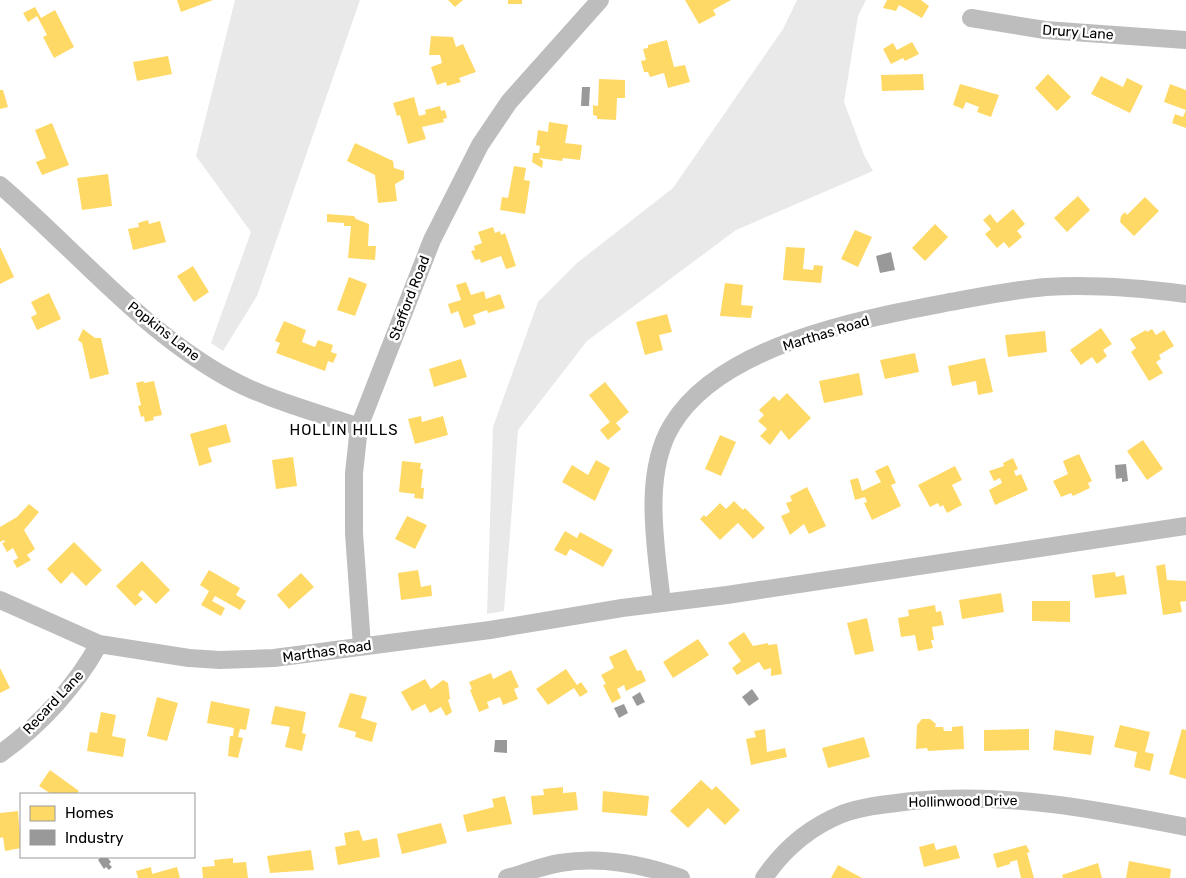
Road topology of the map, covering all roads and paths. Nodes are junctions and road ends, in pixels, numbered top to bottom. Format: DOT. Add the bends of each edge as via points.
graph roads {
  1 [pos="600,0"];
  2 [pos="971,18"];
  3 [pos="1186,40"];
  4 [pos="0,185"];
  5 [pos="1186,294"];
  6 [pos="359,427"];
  7 [pos="1186,526"];
  8 [pos="0,600"];
  9 [pos="662,603"];
  10 [pos="99,644"];
  11 [pos="362,646"];
  12 [pos="0,754"];
  13 [pos="1186,828"];
  14 [pos="512,877"];
  15 [pos="681,878"];
  16 [pos="764,878"];
  1 -- 6 [label="street, Stafford Road" via="509,102 480,145 432,240"];
  2 -- 3 [label="street, Drury Lane" via="1045,30"];
  4 -- 6 [label="street, Popkins Lane" via="138,313 214,370 270,396"];
  5 -- 9 [label="street, Marthas Road" via="1081,286 1014,290 859,321 777,347 724,373 682,410 659,456 654,487"];
  6 -- 11 [label="street, Stafford Road" via="354,472 354,533"];
  7 -- 9 [label="street, Marthas Road"];
  8 -- 10 [label="street, Marthas Road"];
  9 -- 11 [label="street, Marthas Road"];
  10 -- 11 [label="street, Marthas Road" via="220,660 274,658"];
  10 -- 12 [label="street, Recard Lane" via="69,689 38,722"];
  13 -- 16 [label="street, Hollinwood Drive" via="1081,807 1009,799 965,798 892,803 857,809 823,823 793,844"];
  14 -- 15 [label="street" via="560,863 600,860 653,868"];
}
